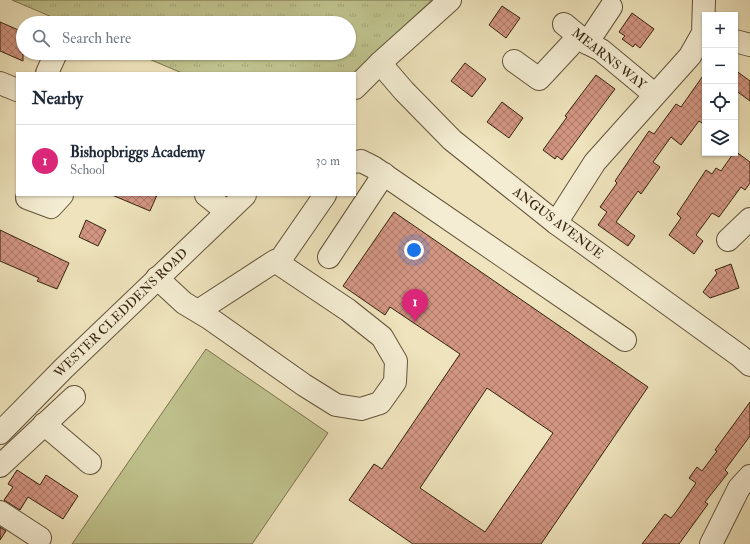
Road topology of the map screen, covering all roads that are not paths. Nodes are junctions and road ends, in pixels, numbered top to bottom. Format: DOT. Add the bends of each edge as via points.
graph roads {
  1 [pos="450,0"];
  2 [pos="704,0"];
  3 [pos="610,7"];
  4 [pos="704,12"];
  5 [pos="577,34"];
  6 [pos="702,36"];
  7 [pos="738,42"];
  8 [pos="750,45"];
  9 [pos="53,60"];
  10 [pos="514,61"];
  11 [pos="380,63"];
  12 [pos="47,72"];
  13 [pos="0,83"];
  14 [pos="356,87"];
  15 [pos="16,90"];
  16 [pos="654,94"];
  17 [pos="356,162"];
  18 [pos="384,174"];
  19 [pos="61,196"];
  20 [pos="207,196"];
  21 [pos="244,196"];
  22 [pos="324,196"];
  23 [pos="27,198"];
  24 [pos="226,212"];
  25 [pos="750,219"];
  26 [pos="556,223"];
  27 [pos="728,240"];
  28 [pos="329,257"];
  29 [pos="278,263"];
  30 [pos="158,278"];
  31 [pos="198,311"];
  32 [pos="625,340"];
  33 [pos="750,365"];
  34 [pos="74,397"];
  35 [pos="44,424"];
  36 [pos="0,433"];
  37 [pos="90,464"];
  38 [pos="0,466"];
  39 [pos="750,476"];
  40 [pos="0,512"];
  41 [pos="40,538"];
  42 [pos="711,544"];
  1 -- 11 [label="street"];
  2 -- 4 [label="street"];
  3 -- 5 [label="street"];
  5 -- 10 [label="street" via="539,79"];
  5 -- 16 [label="street, MEARNS WAY" via="601,50"];
  6 -- 16 [label="street" via="690,56"];
  7 -- 8 [label="street"];
  9 -- 12 [label="street"];
  11 -- 14 [label="street"];
  11 -- 26 [label="street, ANGUS AVENUE" via="452,140"];
  13 -- 15 [label="street"];
  16 -- 26 [label="street" via="595,162"];
  17 -- 18 [label="street" via="369,164"];
  18 -- 28 [label="street"];
  18 -- 32 [label="street"];
  19 -- 23 [label="street" via="51,207"];
  20 -- 24 [label="street"];
  21 -- 24 [label="street, WESTER CLEDDENS ROAD"];
  22 -- 29 [label="street"];
  24 -- 30 [label="street, WESTER CLEDDENS ROAD"];
  25 -- 27 [label="street"];
  26 -- 33 [label="street, ANGUS AVENUE"];
  29 -- 31 [label="street" via="275,261"];
  29 -- 31 [label="street" via="348,310 382,337 396,361 395,382 380,403 361,409 336,405"];
  30 -- 31 [label="street" via="184,303"];
  30 -- 36 [label="street, WESTER CLEDDENS ROAD"];
  34 -- 35 [label="street"];
  35 -- 37 [label="street"];
  35 -- 38 [label="street"];
  39 -- 42 [label="street" via="739,488"];
  40 -- 41 [label="street"];
}
